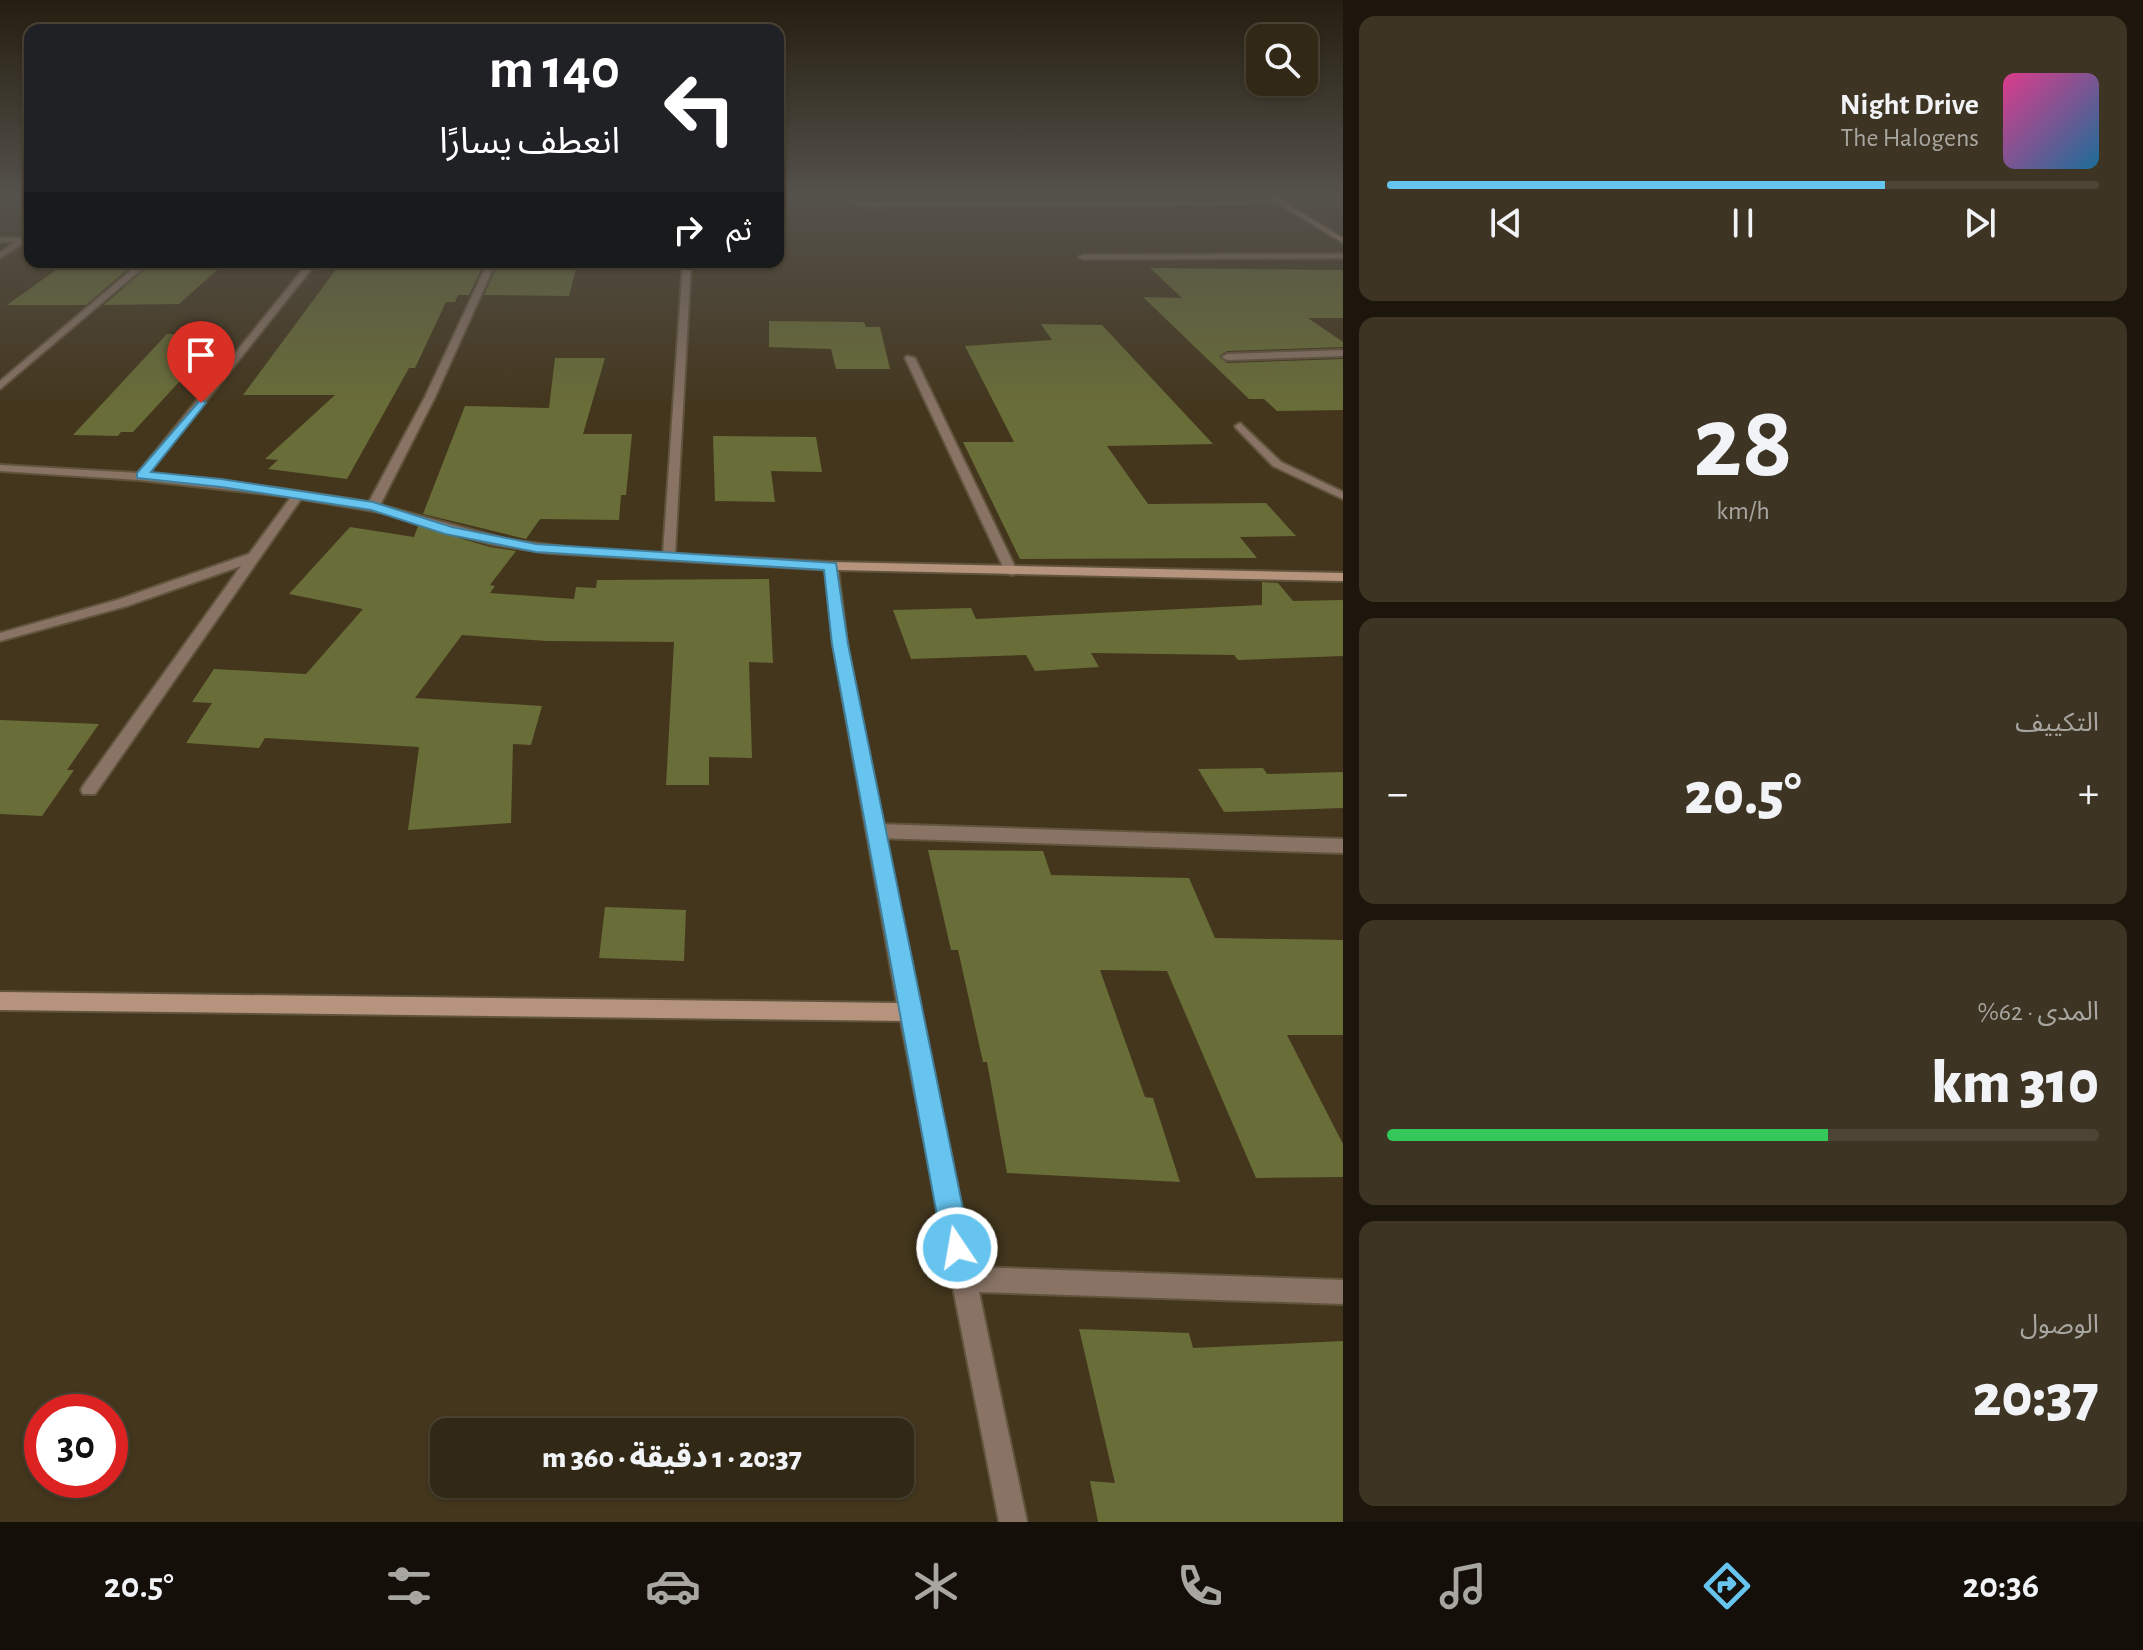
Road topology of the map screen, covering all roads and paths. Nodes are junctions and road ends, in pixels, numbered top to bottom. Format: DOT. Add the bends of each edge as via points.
graph roads {
  1 [pos="139,268"];
  2 [pos="308,268"];
  3 [pos="489,268"];
  4 [pos="687,268"];
  5 [pos="1343,353"];
  6 [pos="1227,357"];
  7 [pos="910,358"];
  8 [pos="0,386"];
  9 [pos="1240,426"];
  10 [pos="0,468"];
  11 [pos="142,475"];
  12 [pos="298,495"];
  13 [pos="1343,496"];
  14 [pos="373,506"];
  15 [pos="669,556"];
  16 [pos="254,557"];
  17 [pos="831,566"];
  18 [pos="1011,571"];
  19 [pos="1343,577"];
  20 [pos="0,637"];
  21 [pos="89,790"];
  22 [pos="876,831"];
  23 [pos="1343,846"];
  24 [pos="0,1001"];
  25 [pos="909,1012"];
  26 [pos="963,1279"];
  27 [pos="1343,1292"];
  28 [pos="1013,1522"];
  1 -- 8 [label="street"];
  2 -- 11 [label="street"];
  3 -- 14 [label="street"];
  4 -- 15 [label="street"];
  5 -- 6 [label="street"];
  7 -- 18 [label="street"];
  9 -- 13 [label="street" via="1277,464"];
  10 -- 11 [label="street"];
  11 -- 12 [label="street"];
  12 -- 14 [label="street"];
  12 -- 16 [label="street"];
  14 -- 15 [label="street" via="508,544"];
  15 -- 17 [label="street"];
  16 -- 20 [label="street" via="122,603"];
  16 -- 21 [label="street"];
  17 -- 18 [label="street"];
  17 -- 22 [label="street" via="840,644"];
  18 -- 19 [label="street"];
  22 -- 23 [label="street"];
  22 -- 25 [label="street"];
  24 -- 25 [label="street"];
  25 -- 26 [label="street"];
  26 -- 27 [label="street"];
  26 -- 28 [label="street"];
}
